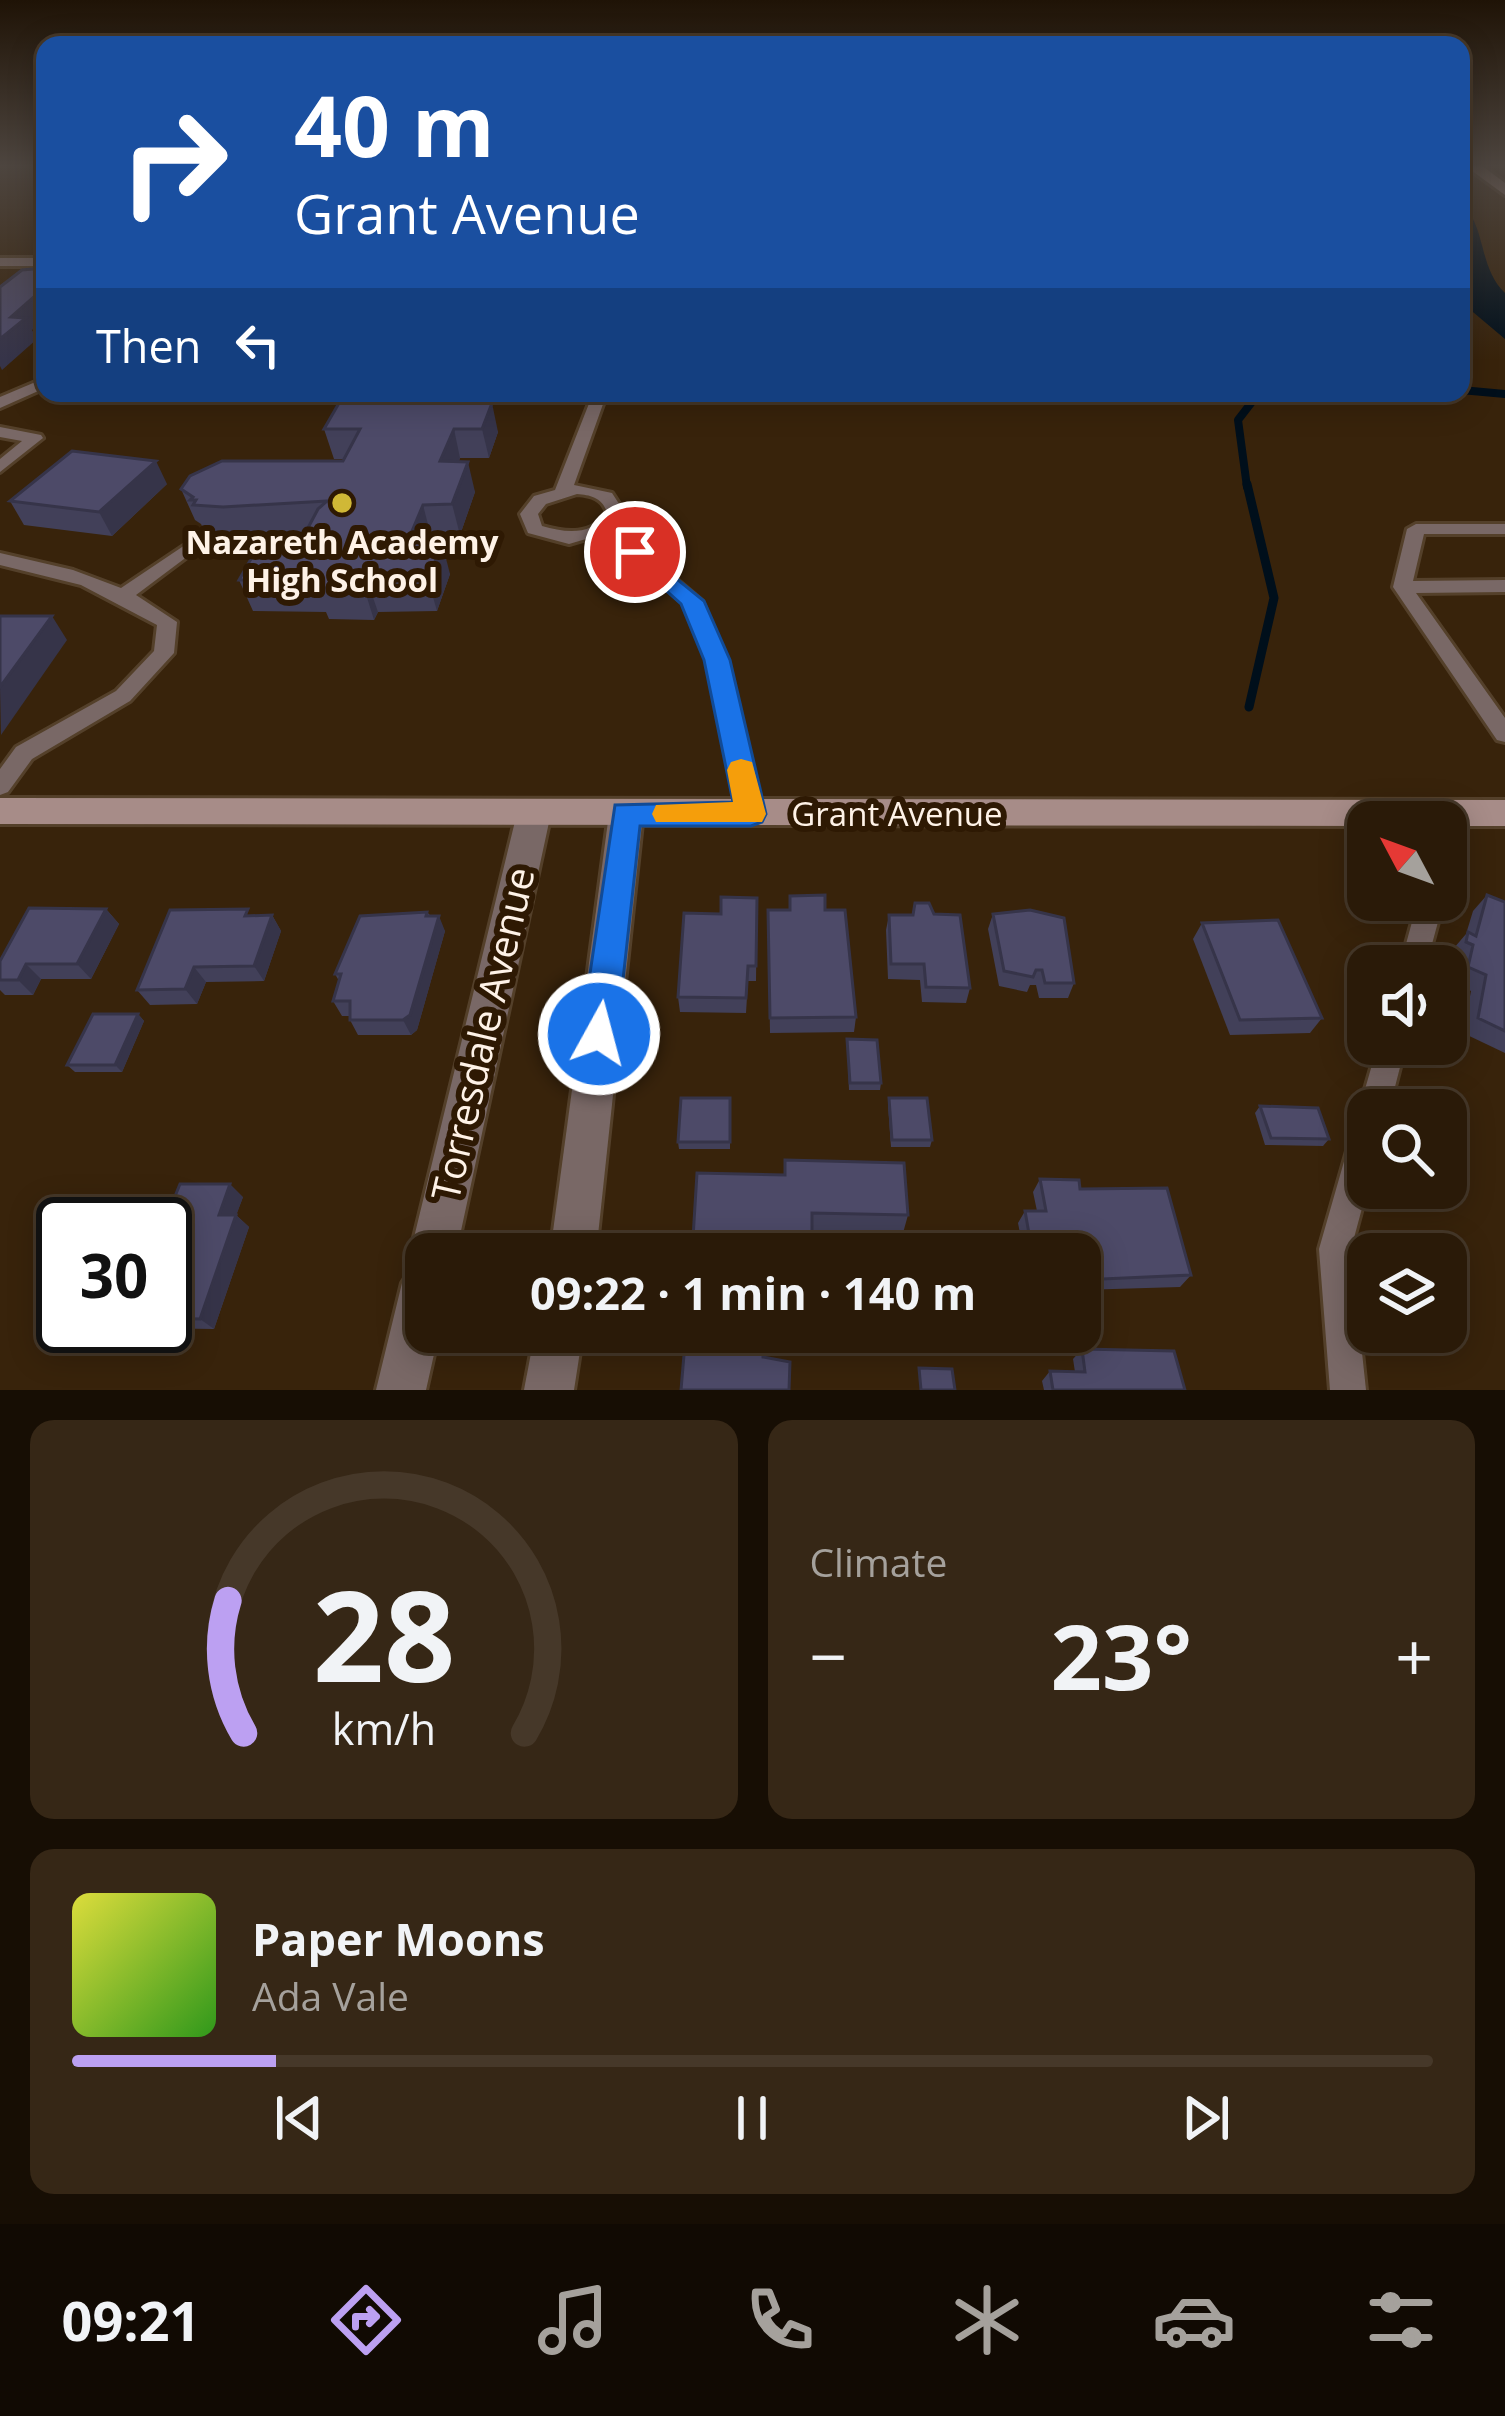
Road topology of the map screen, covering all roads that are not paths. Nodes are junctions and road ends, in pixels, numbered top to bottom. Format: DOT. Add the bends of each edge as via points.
graph roads {
  1 [pos="0,262"];
  2 [pos="36,262"];
  3 [pos="36,386"];
  4 [pos="596,402"];
  5 [pos="0,403"];
  6 [pos="0,432"];
  7 [pos="0,467"];
  8 [pos="563,490"];
  9 [pos="606,528"];
  10 [pos="1505,530"];
  11 [pos="313,550"];
  12 [pos="0,559"];
  13 [pos="24,562"];
  14 [pos="0,573"];
  15 [pos="1402,586"];
  16 [pos="1505,586"];
  17 [pos="125,594"];
  18 [pos="1505,734"];
  19 [pos="0,786"];
  20 [pos="0,812"];
  21 [pos="1505,812"];
  22 [pos="534,813"];
  23 [pos="626,814"];
  24 [pos="751,814"];
  25 [pos="1467,815"];
  26 [pos="1347,817"];
  27 [pos="1347,1206"];
  28 [pos="438,1233"];
  29 [pos="576,1233"];
  30 [pos="410,1353"];
  31 [pos="555,1353"];
  32 [pos="401,1390"];
  33 [pos="549,1390"];
  34 [pos="1348,1390"];
  1 -- 2 [label="lane"];
  3 -- 5 [label="lane"];
  4 -- 8 [label="lane"];
  6 -- 7 [label="lane" via="35,438"];
  8 -- 9 [label="lane" via="609,498 616,513"];
  8 -- 9 [label="lane" via="533,507 534,529 568,539"];
  9 -- 24 [label="lane" via="692,601 717,660"];
  10 -- 15 [label="lane" via="1415,529"];
  11 -- 17 [label="lane" via="188,548"];
  12 -- 13 [label="lane"];
  13 -- 14 [label="lane"];
  13 -- 17 [label="lane"];
  15 -- 16 [label="lane"];
  15 -- 18 [label="lane"];
  17 -- 19 [label="lane" via="167,622 164,652 123,696 24,753"];
  20 -- 22 [label="street, Grant Avenue"];
  21 -- 25 [label="street, Grant Avenue"];
  22 -- 23 [label="street, Grant Avenue"];
  22 -- 28 [label="street, Torresdale Avenue"];
  23 -- 24 [label="street, Grant Avenue"];
  23 -- 29 [label="street"];
  24 -- 26 [label="street, Grant Avenue"];
  27 -- 34 [label="lane" via="1335,1249"];
  30 -- 32 [label="street"];
  31 -- 33 [label="street"];
}
